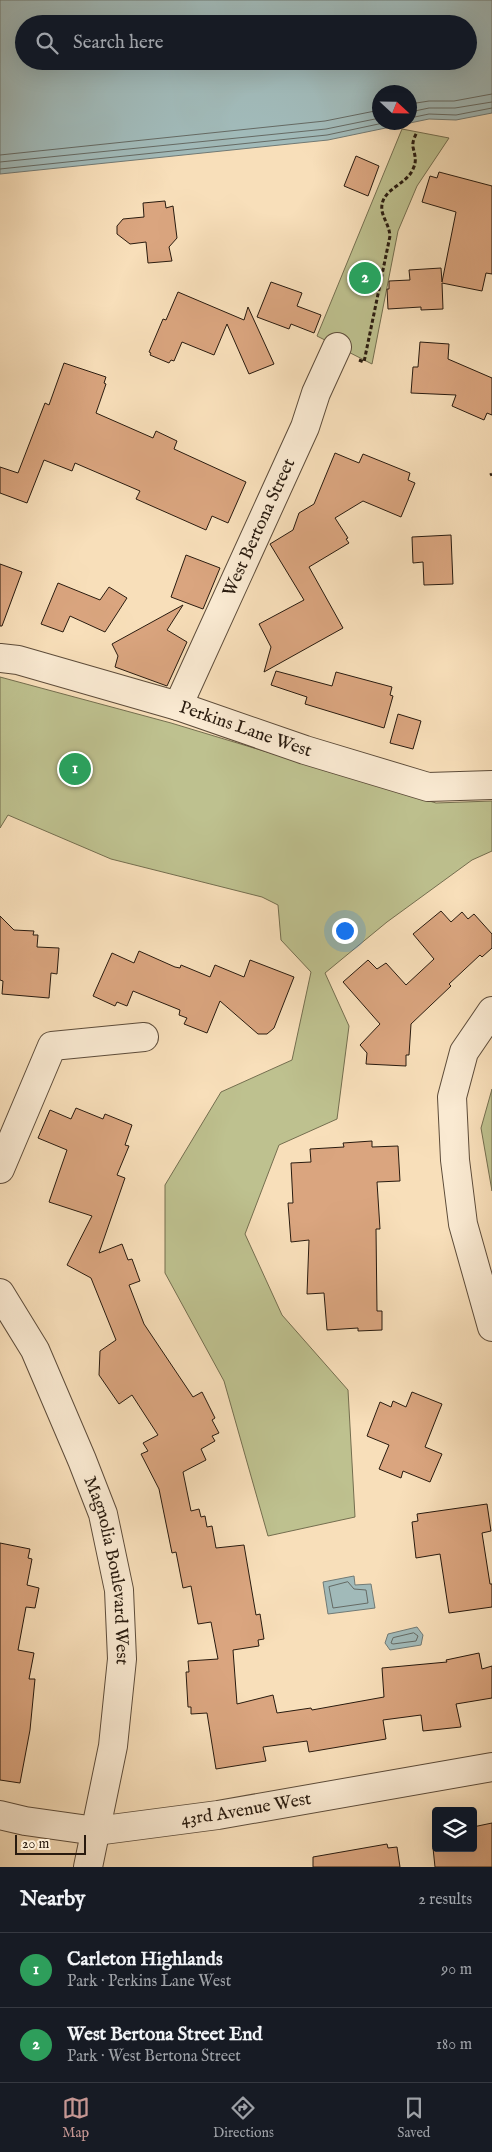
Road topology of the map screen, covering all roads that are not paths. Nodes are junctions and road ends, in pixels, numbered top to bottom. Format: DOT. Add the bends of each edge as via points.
graph roads {
  1 [pos="337,347"];
  2 [pos="0,658"];
  3 [pos="178,706"];
  4 [pos="492,784"];
  5 [pos="492,1011"];
  6 [pos="144,1037"];
  7 [pos="0,1169"];
  8 [pos="0,1293"];
  9 [pos="492,1327"];
  10 [pos="492,1767"];
  11 [pos="0,1815"];
  12 [pos="96,1831"];
  13 [pos="88,1867"];
  1 -- 3 [label="street, West Bertona Street" via="305,426"];
  2 -- 3 [label="street, Perkins Lane West" via="18,660"];
  3 -- 4 [label="street, Perkins Lane West" via="305,750 428,787"];
  5 -- 9 [label="street" via="464,1052 452,1097 463,1224"];
  6 -- 7 [label="street" via="52,1046"];
  8 -- 12 [label="street, Magnolia Boulevard West" via="35,1350 82,1460 103,1514 119,1590 122,1659 113,1746"];
  10 -- 12 [label="street, 43rd Avenue West" via="218,1814"];
  11 -- 12 [label="street, 43rd Avenue West"];
  12 -- 13 [label="street, Magnolia Boulevard West"];
}
